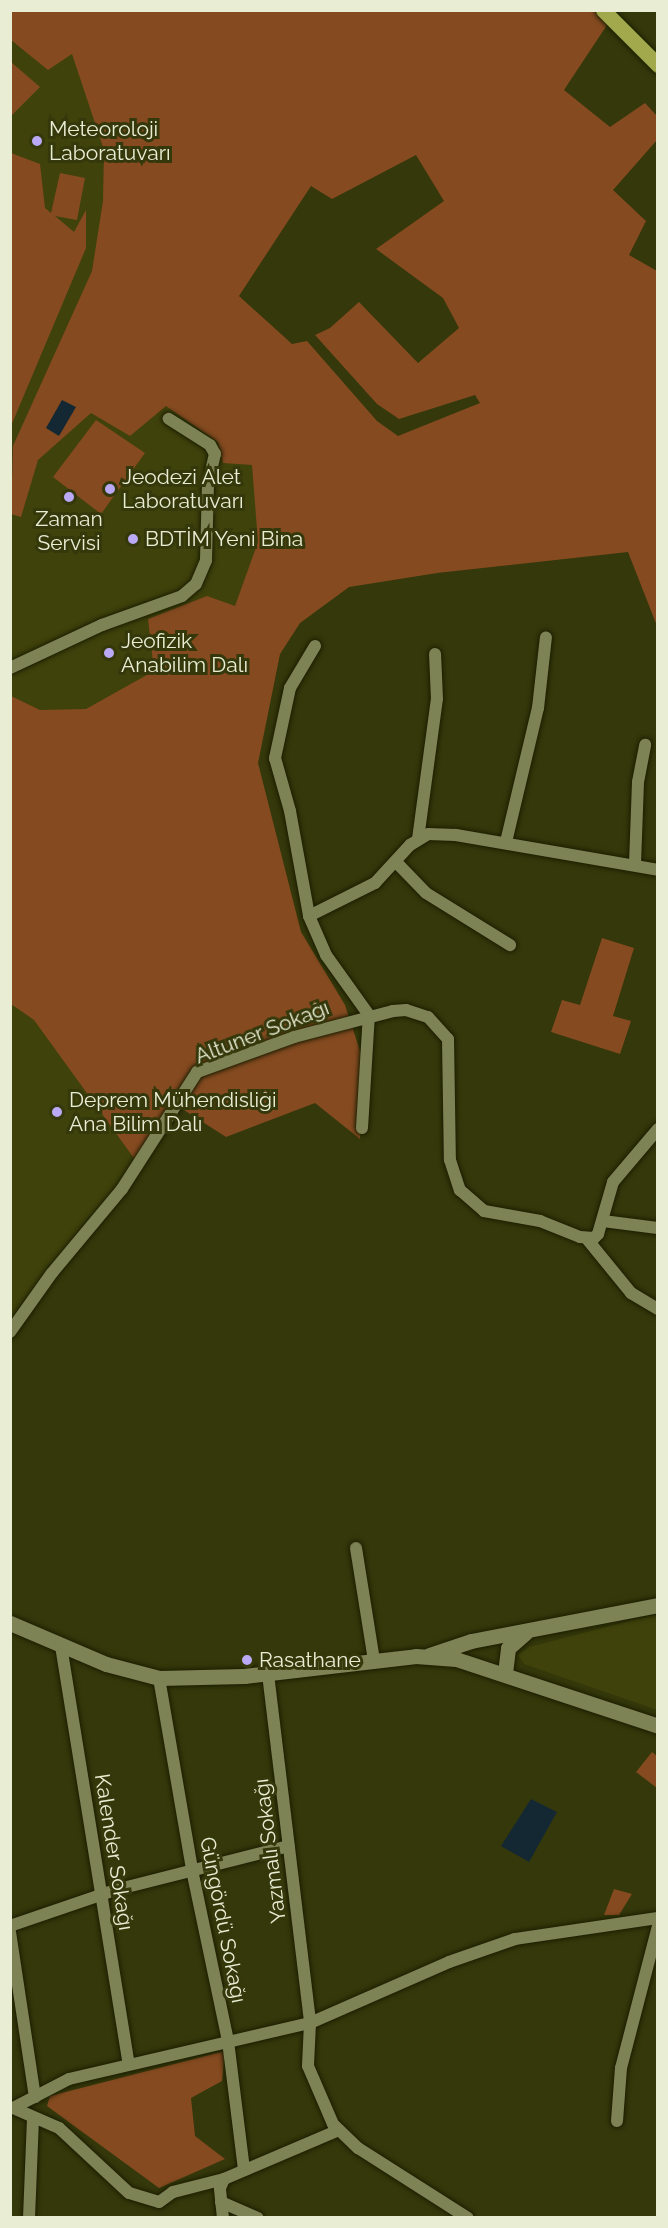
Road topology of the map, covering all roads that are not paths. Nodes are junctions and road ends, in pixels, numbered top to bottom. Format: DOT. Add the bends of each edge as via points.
graph roads {
  1 [pos="603,10"];
  2 [pos="657,65"];
  3 [pos="169,419"];
  4 [pos="546,637"];
  5 [pos="315,646"];
  6 [pos="435,654"];
  7 [pos="10,668"];
  8 [pos="645,745"];
  9 [pos="418,839"];
  10 [pos="506,842"];
  11 [pos="396,862"];
  12 [pos="635,864"];
  13 [pos="657,870"];
  14 [pos="309,916"];
  15 [pos="510,945"];
  16 [pos="369,1015"];
  17 [pos="363,1128"];
  18 [pos="657,1130"];
  19 [pos="603,1221"];
  20 [pos="657,1228"];
  21 [pos="587,1239"];
  22 [pos="657,1309"];
  23 [pos="10,1332"];
  24 [pos="356,1548"];
  25 [pos="657,1605"];
  26 [pos="10,1623"];
  27 [pos="525,1633"];
  28 [pos="61,1646"];
  29 [pos="427,1656"];
  30 [pos="374,1661"];
  31 [pos="505,1673"];
  32 [pos="268,1674"];
  33 [pos="159,1678"];
  34 [pos="657,1726"];
  35 [pos="289,1846"];
  36 [pos="192,1870"];
  37 [pos="101,1895"];
  38 [pos="657,1918"];
  39 [pos="10,1926"];
  40 [pos="657,1926"];
  41 [pos="10,1932"];
  42 [pos="310,2023"];
  43 [pos="228,2041"];
  44 [pos="129,2064"];
  45 [pos="35,2097"];
  46 [pos="12,2108"];
  47 [pos="33,2120"];
  48 [pos="617,2121"];
  49 [pos="339,2130"];
  50 [pos="244,2169"];
  51 [pos="224,2179"];
  52 [pos="221,2202"];
  53 [pos="29,2217"];
  54 [pos="223,2217"];
  55 [pos="258,2217"];
  56 [pos="468,2217"];
  1 -- 2 [label="main road"];
  3 -- 7 [label="street" via="210,445 215,454 208,484 206,560 196,584 182,596 102,625"];
  4 -- 10 [label="street" via="538,708"];
  5 -- 14 [label="street" via="290,688 275,758 290,811"];
  6 -- 9 [label="street" via="437,699"];
  8 -- 12 [label="street" via="638,783"];
  9 -- 10 [label="street" via="446,833"];
  9 -- 11 [label="street"];
  10 -- 12 [label="street"];
  11 -- 14 [label="street" via="364,890"];
  11 -- 15 [label="street" via="426,893"];
  12 -- 13 [label="street"];
  14 -- 16 [label="street" via="326,955"];
  16 -- 17 [label="street"];
  16 -- 21 [label="street, Altuner Sokağı" via="418,1012 444,1031 449,1049 451,1171 467,1199 484,1211 540,1221"];
  16 -- 23 [label="street, Altuner Sokağı" via="197,1072 122,1189 52,1273"];
  18 -- 19 [label="street" via="618,1174"];
  19 -- 20 [label="street"];
  19 -- 21 [label="street" via="594,1238"];
  21 -- 22 [label="street" via="631,1293"];
  24 -- 30 [label="street"];
  25 -- 27 [label="street"];
  26 -- 28 [label="street"];
  27 -- 29 [label="street" via="461,1643"];
  27 -- 31 [label="street" via="508,1648"];
  28 -- 33 [label="street" via="124,1671"];
  28 -- 37 [label="street, Kalender Sokağı"];
  29 -- 30 [label="street"];
  29 -- 31 [label="street" via="471,1662"];
  30 -- 32 [label="street"];
  31 -- 34 [label="street"];
  32 -- 33 [label="street"];
  32 -- 35 [label="street, Yazmalı Sokağı"];
  33 -- 36 [label="street, Güngördü Sokağı"];
  35 -- 36 [label="street"];
  35 -- 42 [label="street, Yazmalı Sokağı"];
  36 -- 37 [label="street"];
  36 -- 43 [label="street, Güngördü Sokağı"];
  37 -- 39 [label="street"];
  37 -- 44 [label="street, Kalender Sokağı"];
  38 -- 42 [label="street" via="515,1939 449,1962"];
  40 -- 48 [label="street" via="621,2068"];
  41 -- 45 [label="street"];
  42 -- 43 [label="street"];
  42 -- 49 [label="street, Yazmalı Sokağı" via="308,2066"];
  43 -- 44 [label="street"];
  43 -- 50 [label="street, Güngördü Sokağı"];
  44 -- 45 [label="street" via="69,2079"];
  45 -- 46 [label="street"];
  46 -- 47 [label="street"];
  47 -- 51 [label="street" via="60,2128 129,2193 159,2202 173,2192"];
  47 -- 53 [label="street"];
  49 -- 50 [label="street"];
  49 -- 56 [label="street" via="358,2148"];
  50 -- 51 [label="street"];
  51 -- 52 [label="street"];
  52 -- 54 [label="street"];
  52 -- 55 [label="street"];
}
